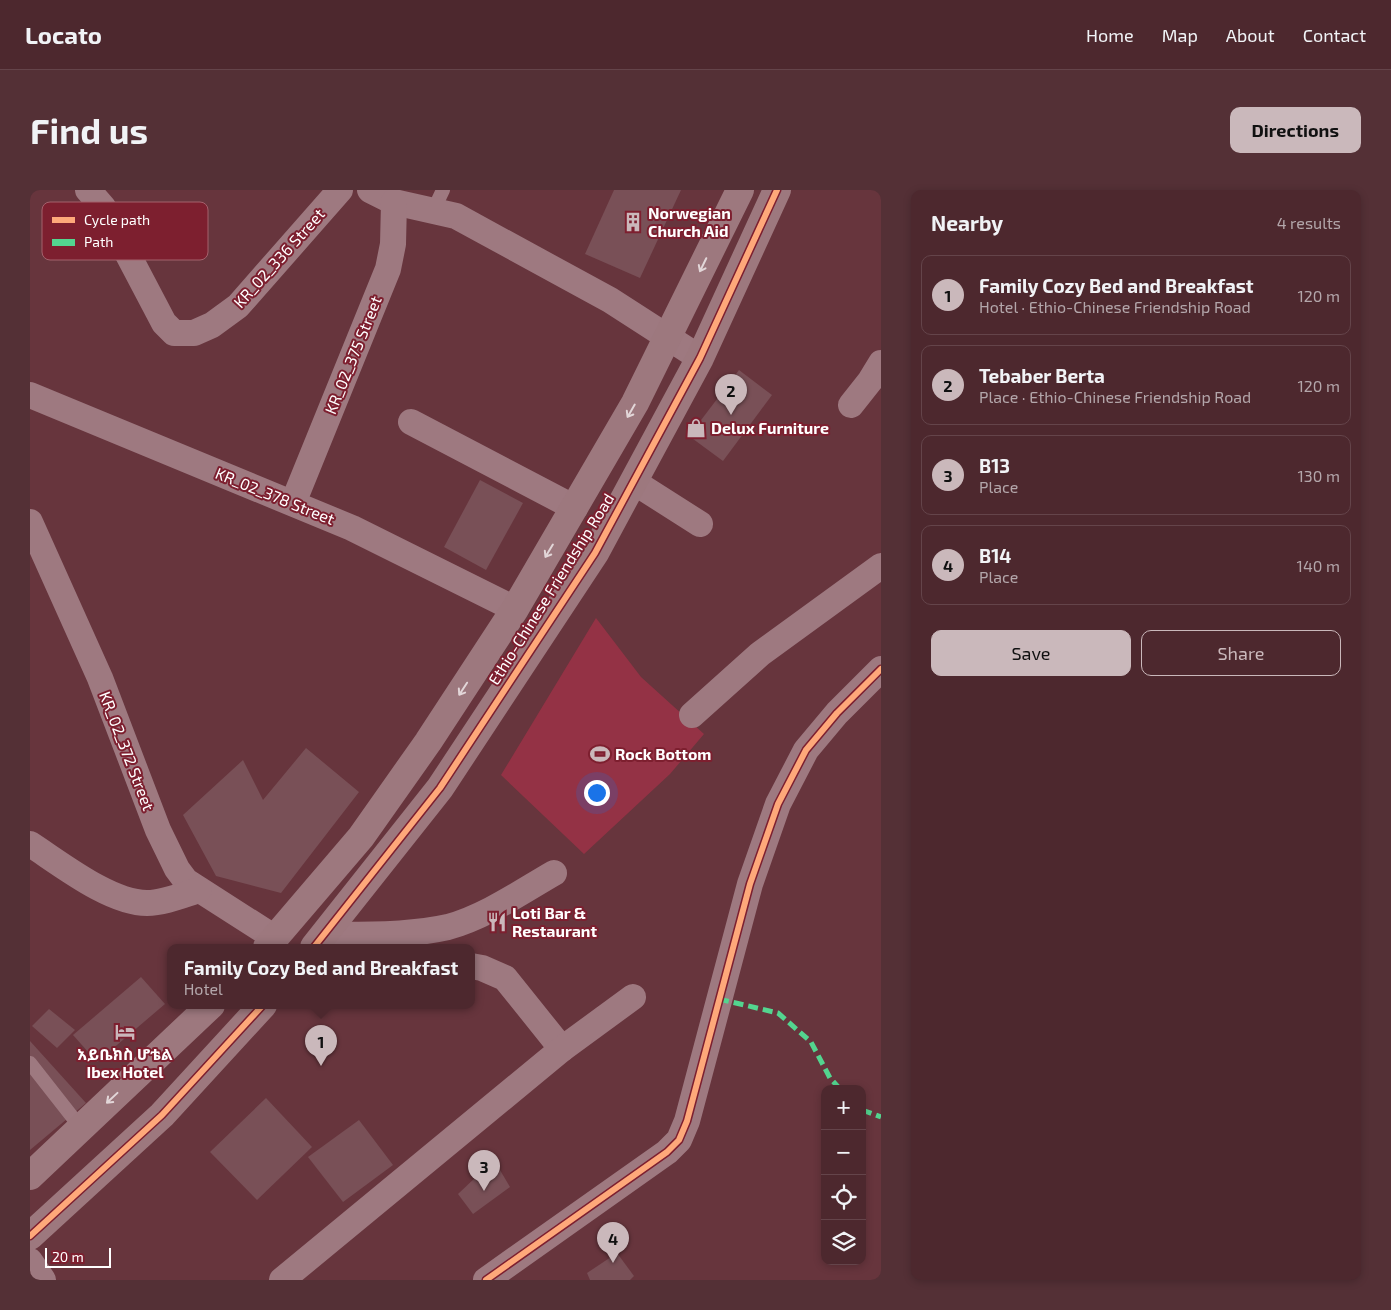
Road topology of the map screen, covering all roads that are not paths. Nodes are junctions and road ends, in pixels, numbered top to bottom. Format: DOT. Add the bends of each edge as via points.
graph roads {
  1 [pos="88,190"];
  2 [pos="340,190"];
  3 [pos="370,190"];
  4 [pos="740,190"];
  5 [pos="778,190"];
  6 [pos="439,200"];
  7 [pos="99,202"];
  8 [pos="394,202"];
  9 [pos="131,260"];
  10 [pos="668,339"];
  11 [pos="700,358"];
  12 [pos="881,363"];
  13 [pos="34,390"];
  14 [pos="852,405"];
  15 [pos="411,422"];
  16 [pos="634,482"];
  17 [pos="293,503"];
  18 [pos="575,508"];
  19 [pos="30,522"];
  20 [pos="700,524"];
  21 [pos="881,566"];
  22 [pos="515,609"];
  23 [pos="881,669"];
  24 [pos="692,715"];
  25 [pos="30,844"];
  26 [pos="554,873"];
  27 [pos="200,890"];
  28 [pos="319,941"];
  29 [pos="271,943"];
  30 [pos="475,967"];
  31 [pos="633,997"];
  32 [pos="207,1009"];
  33 [pos="259,1009"];
  34 [pos="562,1049"];
  35 [pos="30,1064"];
  36 [pos="81,1128"];
  37 [pos="30,1176"];
  38 [pos="30,1236"];
  39 [pos="30,1261"];
  40 [pos="43,1280"];
  41 [pos="282,1280"];
  42 [pos="486,1280"];
  1 -- 7 [label="street, KR_02_336 Street"];
  2 -- 9 [label="street, KR_02_336 Street" via="238,306 212,325 194,333 174,333 164,323"];
  3 -- 8 [label="street"];
  4 -- 10 [label="main road, Ethio-Chinese Friendship Road, one-way"];
  5 -- 11 [label="main road, Ethio-Chinese Friendship Road"];
  6 -- 8 [label="street"];
  6 -- 10 [label="street" via="456,216 610,300"];
  8 -- 17 [label="street, KR_02_375 Street" via="393,244 388,269"];
  10 -- 11 [label="street"];
  10 -- 18 [label="main road, Ethio-Chinese Friendship Road, one-way"];
  11 -- 16 [label="main road, Ethio-Chinese Friendship Road"];
  12 -- 14 [label="street"];
  13 -- 17 [label="street, KR_02_378 Street" via="104,427"];
  15 -- 18 [label="street"];
  16 -- 20 [label="street"];
  16 -- 28 [label="main road, Ethio-Chinese Friendship Road" via="595,553 440,788"];
  17 -- 22 [label="street, KR_02_378 Street" via="352,528"];
  18 -- 22 [label="main road, Ethio-Chinese Friendship Road, one-way"];
  19 -- 27 [label="street, KR_02_372 Street" via="100,678 158,830 177,869 186,881"];
  21 -- 24 [label="street" via="760,654"];
  22 -- 29 [label="main road, Ethio-Chinese Friendship Road, one-way" via="361,837"];
  23 -- 42 [label="street" via="836,713 806,750 778,804 750,884 687,1121 679,1140 667,1152"];
  25 -- 27 [label="street" via="129,902 162,901"];
  26 -- 28 [label="street" via="482,913 448,926"];
  27 -- 29 [label="street, KR_02_372 Street"];
  30 -- 34 [label="street" via="505,978"];
  31 -- 34 [label="street"];
  32 -- 36 [label="main road, one-way"];
  33 -- 38 [label="main road" via="162,1115"];
  34 -- 41 [label="street"];
  35 -- 36 [label="lane"];
  36 -- 37 [label="main road"];
  39 -- 40 [label="street"];
}
